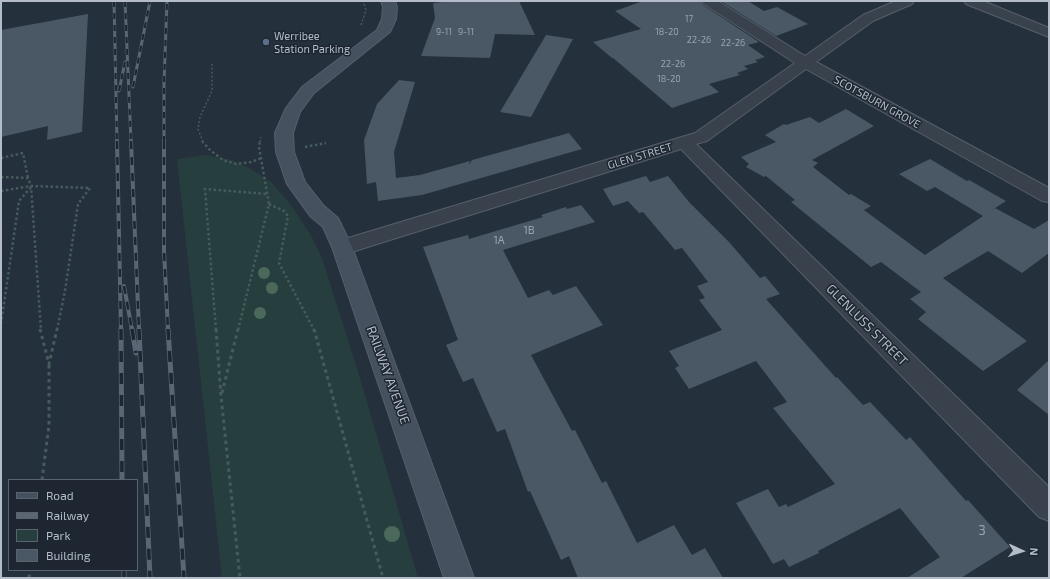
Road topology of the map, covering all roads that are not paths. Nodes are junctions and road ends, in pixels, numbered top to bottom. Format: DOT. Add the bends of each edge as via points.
graph roads {
  1 [pos="388,1"];
  2 [pos="709,1"];
  3 [pos="907,1"];
  4 [pos="971,1"];
  5 [pos="1049,33"];
  6 [pos="806,63"];
  7 [pos="685,143"];
  8 [pos="1049,196"];
  9 [pos="342,247"];
  10 [pos="1049,507"];
  11 [pos="459,578"];
  1 -- 9 [label="street, RAILWAY AVENUE" via="389,19 383,32 308,90 292,112 284,133 285,152 296,184 317,211 331,223"];
  2 -- 6 [label="street, SCOTSBURN GROVE"];
  3 -- 6 [label="street, GLEN STREET" via="868,18"];
  4 -- 5 [label="street"];
  6 -- 7 [label="street, GLEN STREET" via="701,137"];
  6 -- 8 [label="street, SCOTSBURN GROVE"];
  7 -- 9 [label="street, GLEN STREET"];
  7 -- 10 [label="street, GLENLUSS STREET"];
  9 -- 11 [label="street, RAILWAY AVENUE"];
}
